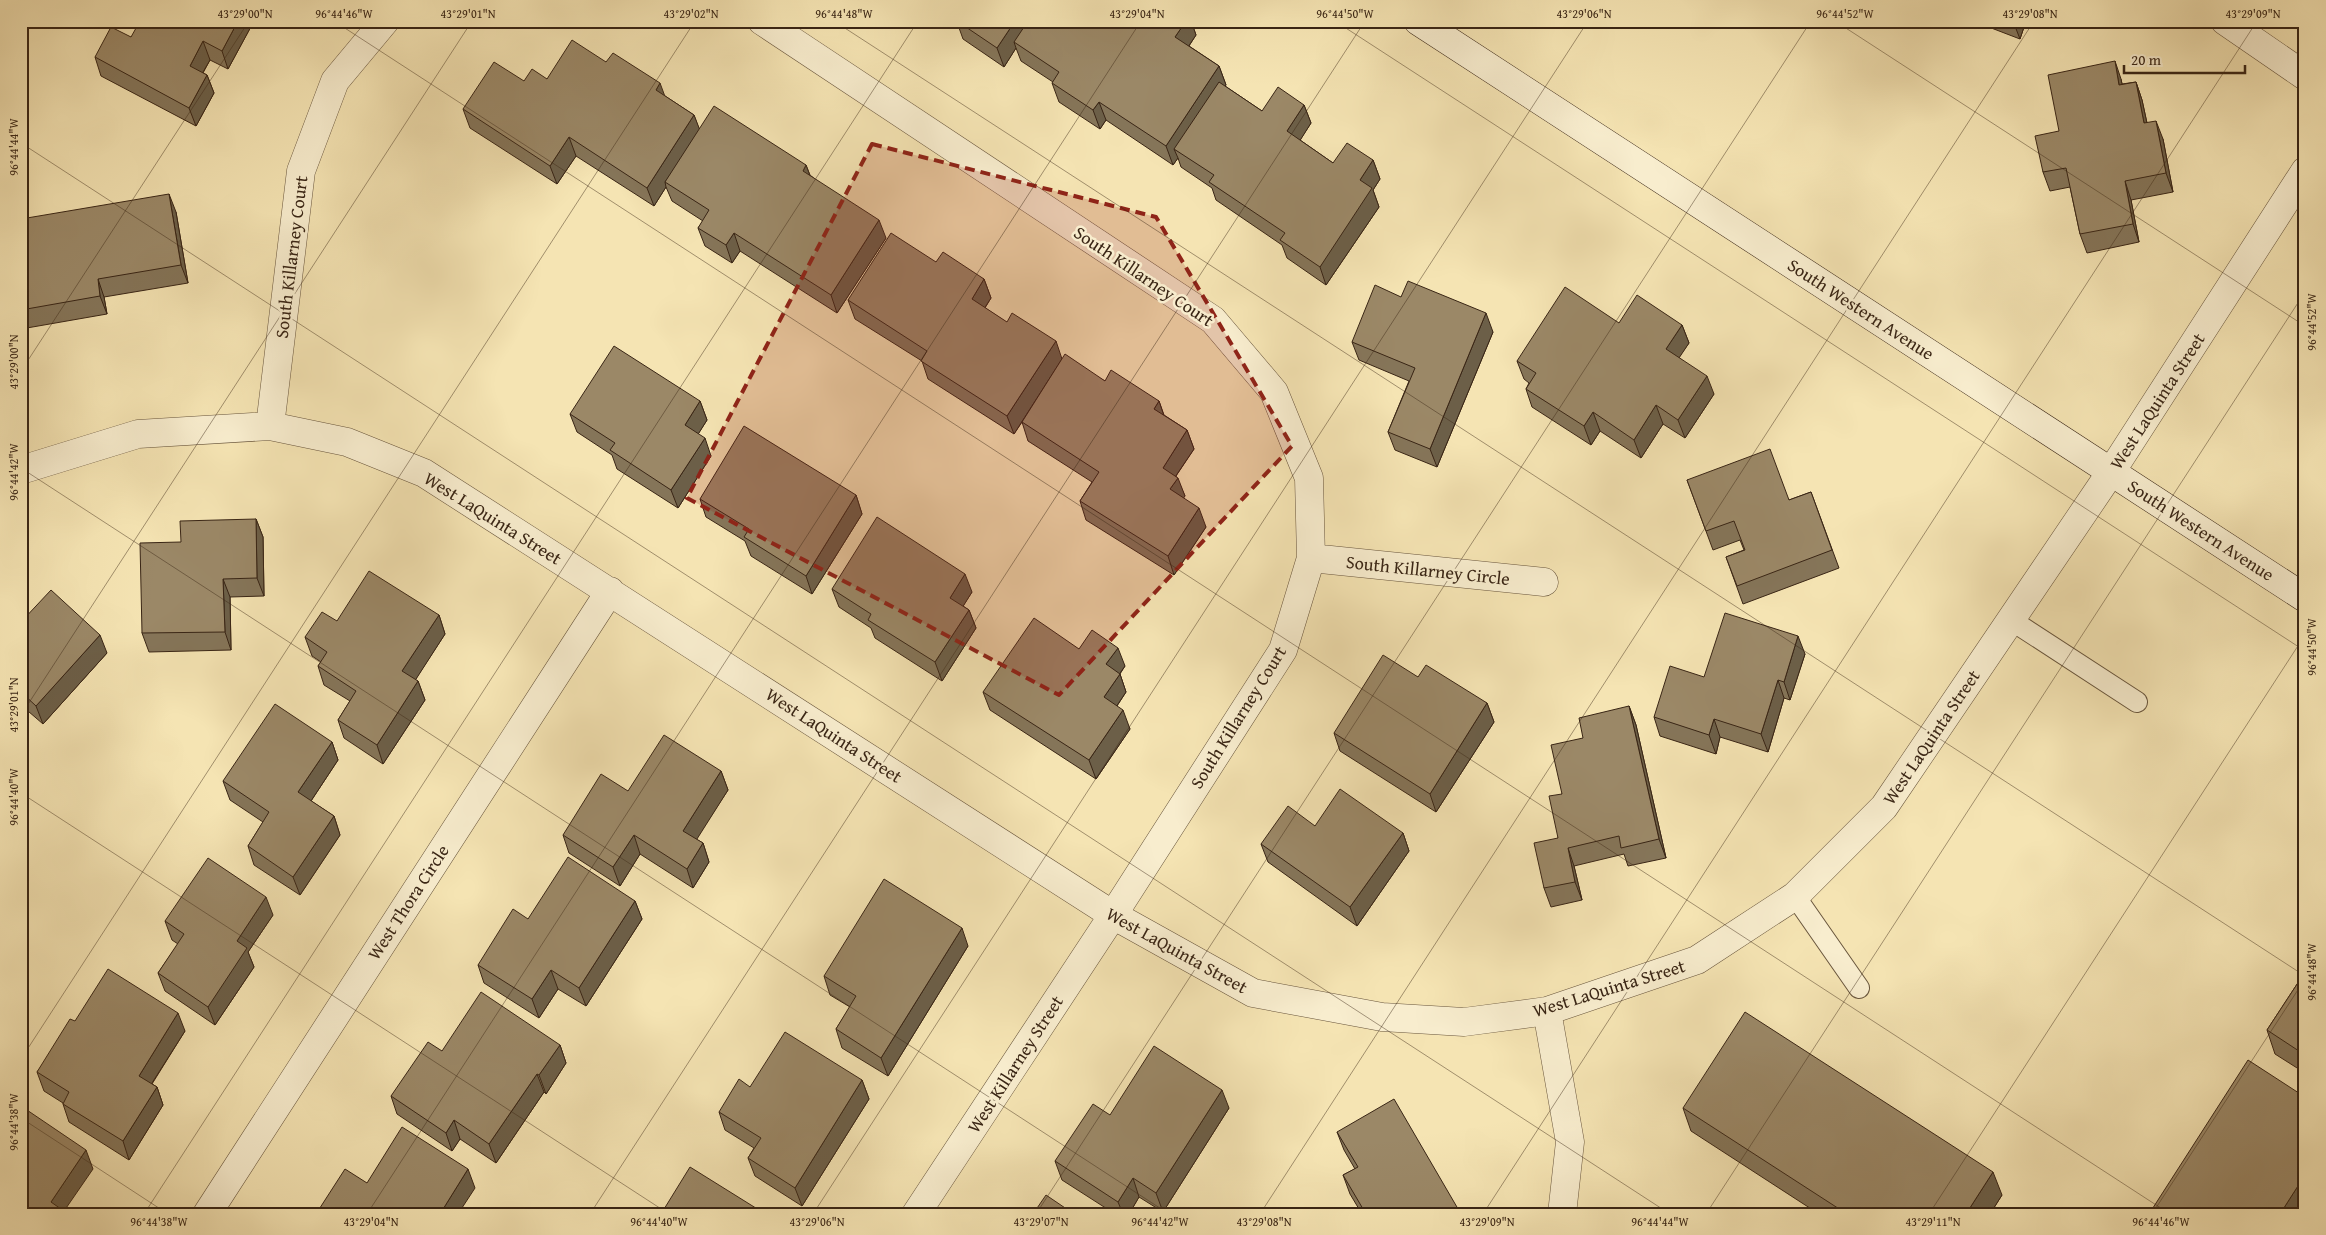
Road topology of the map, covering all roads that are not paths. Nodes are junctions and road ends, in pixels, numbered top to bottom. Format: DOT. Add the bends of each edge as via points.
graph roads {
  1 [pos="385,21"];
  2 [pos="762,21"];
  3 [pos="1418,21"];
  4 [pos="2225,21"];
  5 [pos="2305,76"];
  6 [pos="2305,171"];
  7 [pos="270,426"];
  8 [pos="21,470"];
  9 [pos="2111,472"];
  10 [pos="1311,558"];
  11 [pos="1544,582"];
  12 [pos="610,591"];
  13 [pos="2305,598"];
  14 [pos="2011,620"];
  15 [pos="2137,702"];
  16 [pos="1795,896"];
  17 [pos="1113,915"];
  18 [pos="1859,988"];
  19 [pos="1547,1011"];
  20 [pos="207,1214"];
  21 [pos="916,1214"];
  22 [pos="1562,1214"];
  1 -- 7 [label="street, South Killarney Court" via="335,81 301,171"];
  2 -- 10 [label="street, South Killarney Court" via="1213,320 1274,392 1309,478"];
  3 -- 9 [label="street, South Western Avenue"];
  4 -- 5 [label="street"];
  6 -- 9 [label="street, West LaQuinta Street"];
  7 -- 8 [label="street, West LaQuinta Street" via="138,434"];
  7 -- 12 [label="street, West LaQuinta Street" via="347,442 424,474"];
  9 -- 13 [label="street, South Western Avenue"];
  9 -- 14 [label="street, West LaQuinta Street"];
  10 -- 11 [label="street, South Killarney Circle"];
  10 -- 17 [label="street, South Killarney Court" via="1282,650"];
  12 -- 17 [label="street, West LaQuinta Street"];
  12 -- 20 [label="street, West Thora Circle"];
  14 -- 15 [label="lane"];
  14 -- 16 [label="street, West LaQuinta Street" via="1884,807"];
  16 -- 18 [label="lane"];
  16 -- 19 [label="street, West LaQuinta Street" via="1697,960"];
  17 -- 19 [label="street, West LaQuinta Street" via="1253,993 1382,1017 1464,1022"];
  17 -- 21 [label="street, West Killarney Street"];
  19 -- 22 [label="street" via="1570,1142"];
}
